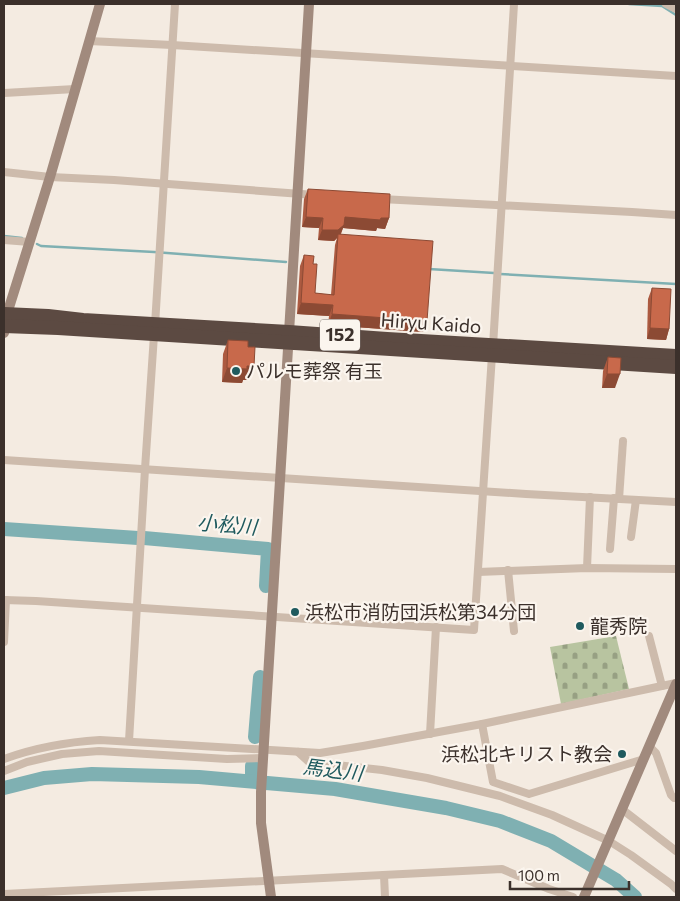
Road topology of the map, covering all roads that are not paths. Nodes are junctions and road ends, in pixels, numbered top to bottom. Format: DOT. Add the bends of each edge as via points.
graph roads {
  1 [pos="100,4"];
  2 [pos="175,4"];
  3 [pos="309,4"];
  4 [pos="514,4"];
  5 [pos="666,4"];
  6 [pos="676,9"];
  7 [pos="89,41"];
  8 [pos="172,44"];
  9 [pos="306,53"];
  10 [pos="510,66"];
  11 [pos="676,76"];
  12 [pos="75,89"];
  13 [pos="4,93"];
  14 [pos="4,172"];
  15 [pos="50,177"];
  16 [pos="163,184"];
  17 [pos="298,193"];
  18 [pos="327,195"];
  19 [pos="377,198"];
  20 [pos="502,205"];
  21 [pos="676,215"];
  22 [pos="4,240"];
  23 [pos="30,242"];
  24 [pos="5,322"];
  25 [pos="154,330"];
  26 [pos="289,337"];
  27 [pos="492,350"];
  28 [pos="676,356"];
  29 [pos="676,367"];
  30 [pos="624,441"];
  31 [pos="4,460"];
  32 [pos="144,469"];
  33 [pos="280,478"];
  34 [pos="483,491"];
  35 [pos="590,497"];
  36 [pos="616,499"];
  37 [pos="636,500"];
  38 [pos="676,502"];
  39 [pos="631,537"];
  40 [pos="610,549"];
  41 [pos="587,568"];
  42 [pos="676,569"];
  43 [pos="508,570"];
  44 [pos="478,572"];
  45 [pos="5,600"];
  46 [pos="137,608"];
  47 [pos="272,617"];
  48 [pos="436,627"];
  49 [pos="514,631"];
  50 [pos="649,636"];
  51 [pos="4,642"];
  52 [pos="676,684"];
  53 [pos="662,686"];
  54 [pos="482,724"];
  55 [pos="430,734"];
  56 [pos="129,741"];
  57 [pos="650,747"];
  58 [pos="298,752"];
  59 [pos="263,754"];
  60 [pos="4,759"];
  61 [pos="644,759"];
  62 [pos="4,771"];
  63 [pos="675,797"];
  64 [pos="623,810"];
  65 [pos="609,841"];
  66 [pos="676,851"];
  67 [pos="384,875"];
  68 [pos="268,881"];
  69 [pos="676,890"];
  70 [pos="97,893"];
  71 [pos="4,894"];
  72 [pos="585,896"];
  73 [pos="271,897"];
  74 [pos="385,897"];
  75 [pos="573,897"];
  1 -- 7 [label="street"];
  2 -- 8 [label="street"];
  3 -- 9 [label="street"];
  4 -- 10 [label="street"];
  5 -- 6 [label="street"];
  7 -- 8 [label="street"];
  7 -- 12 [label="street"];
  8 -- 9 [label="street"];
  8 -- 16 [label="street"];
  9 -- 10 [label="street"];
  9 -- 17 [label="street"];
  10 -- 11 [label="street"];
  10 -- 20 [label="street"];
  12 -- 13 [label="street"];
  12 -- 15 [label="street"];
  14 -- 15 [label="street"];
  15 -- 16 [label="street"];
  15 -- 23 [label="street"];
  16 -- 17 [label="street"];
  16 -- 25 [label="street"];
  17 -- 18 [label="street"];
  17 -- 26 [label="street"];
  19 -- 20 [label="street"];
  20 -- 21 [label="street"];
  20 -- 27 [label="street"];
  22 -- 23 [label="street"];
  23 -- 24 [label="street"];
  24 -- 25 [label="highway, Hiryu Kaido / 152"];
  25 -- 26 [label="highway, Hiryu Kaido / 152"];
  25 -- 32 [label="street"];
  26 -- 27 [label="highway, Hiryu Kaido / 152"];
  26 -- 33 [label="street"];
  27 -- 28 [label="highway, Hiryu Kaido / 152"];
  27 -- 29 [label="highway, Hiryu Kaido / 152"];
  27 -- 34 [label="street"];
  30 -- 36 [label="street"];
  31 -- 32 [label="street"];
  32 -- 33 [label="street"];
  32 -- 46 [label="street"];
  33 -- 34 [label="street"];
  33 -- 47 [label="street"];
  34 -- 35 [label="street"];
  34 -- 44 [label="street"];
  35 -- 36 [label="street"];
  35 -- 41 [label="street"];
  36 -- 37 [label="street"];
  36 -- 40 [label="street"];
  37 -- 38 [label="street"];
  37 -- 39 [label="street"];
  41 -- 42 [label="street"];
  41 -- 43 [label="street"];
  43 -- 44 [label="street"];
  43 -- 49 [label="street"];
  44 -- 48 [label="street" via="474,630"];
  45 -- 46 [label="street"];
  45 -- 51 [label="street"];
  46 -- 47 [label="street"];
  46 -- 56 [label="street"];
  47 -- 48 [label="street"];
  47 -- 59 [label="street"];
  48 -- 55 [label="street"];
  50 -- 53 [label="street"];
  52 -- 53 [label="street"];
  52 -- 57 [label="street"];
  53 -- 54 [label="street"];
  54 -- 55 [label="street"];
  54 -- 61 [label="street" via="493,782 529,794"];
  55 -- 58 [label="street" via="320,753"];
  56 -- 59 [label="street"];
  56 -- 60 [label="street" via="76,742"];
  57 -- 61 [label="street"];
  57 -- 63 [label="street" via="656,753 670,792"];
  58 -- 59 [label="street"];
  58 -- 65 [label="street" via="309,762 427,778 500,796"];
  59 -- 62 [label="street" via="227,759 98,751 62,754"];
  59 -- 68 [label="street" via="261,823"];
  61 -- 64 [label="street"];
  64 -- 65 [label="street"];
  64 -- 66 [label="street"];
  65 -- 69 [label="street"];
  65 -- 72 [label="street"];
  67 -- 68 [label="street"];
  67 -- 74 [label="street"];
  67 -- 75 [label="street" via="502,869"];
  68 -- 70 [label="street"];
  68 -- 73 [label="street"];
  70 -- 71 [label="street"];
}
